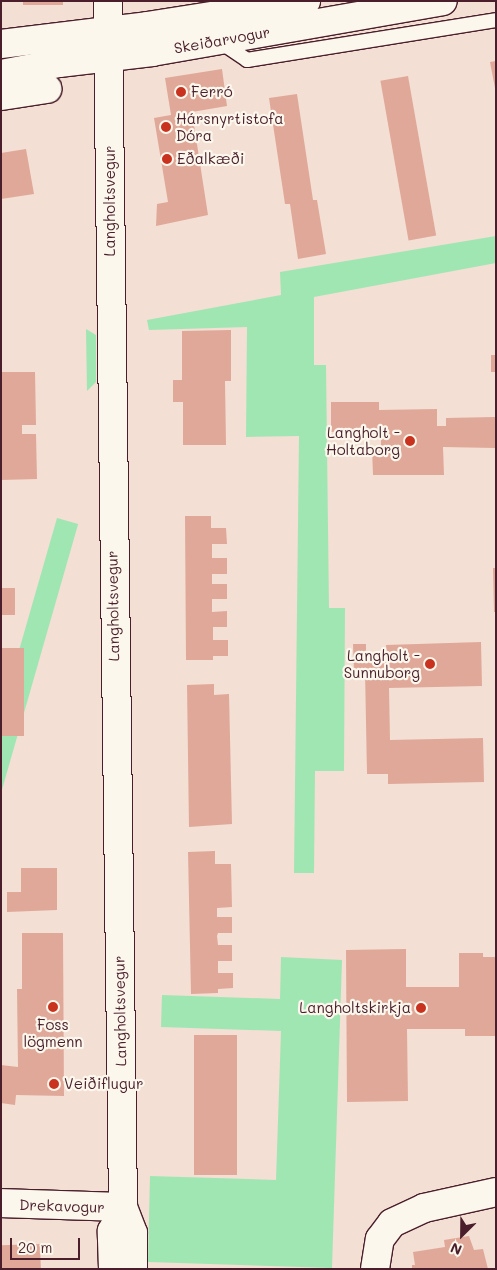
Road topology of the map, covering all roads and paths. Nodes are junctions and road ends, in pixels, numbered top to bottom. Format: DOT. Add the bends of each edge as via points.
graph roads {
  1 [pos="108,1"];
  2 [pos="306,1"];
  3 [pos="443,1"];
  4 [pos="496,20"];
  5 [pos="108,29"];
  6 [pos="219,40"];
  7 [pos="1,44"];
  8 [pos="110,56"];
  9 [pos="1,74"];
  10 [pos="47,89"];
  11 [pos="1,96"];
  12 [pos="496,1192"];
  13 [pos="1,1203"];
  14 [pos="123,1208"];
  15 [pos="112,1269"];
  16 [pos="133,1269"];
  17 [pos="375,1269"];
  1 -- 5 [label="street, Langholtsvegur"];
  2 -- 5 [label="street, Skeiðarvogur"];
  3 -- 6 [label="street, Skeiðarvogur"];
  4 -- 6 [label="lane" via="247,60"];
  5 -- 7 [label="street, Skeiðarvogur"];
  5 -- 8 [label="street, Langholtsvegur"];
  6 -- 8 [label="street, Skeiðarvogur"];
  8 -- 9 [label="street, Skeiðarvogur"];
  8 -- 14 [label="street, Langholtsvegur" via="115,794"];
  10 -- 11 [label="street"];
  12 -- 17 [label="street" via="424,1208 392,1223 380,1239"];
  13 -- 14 [label="street, Drekavogur"];
  14 -- 15 [label="street, Langholtsvegur" via="112,1231"];
  14 -- 16 [label="street, Langholtsvegur" via="133,1234"];
}
